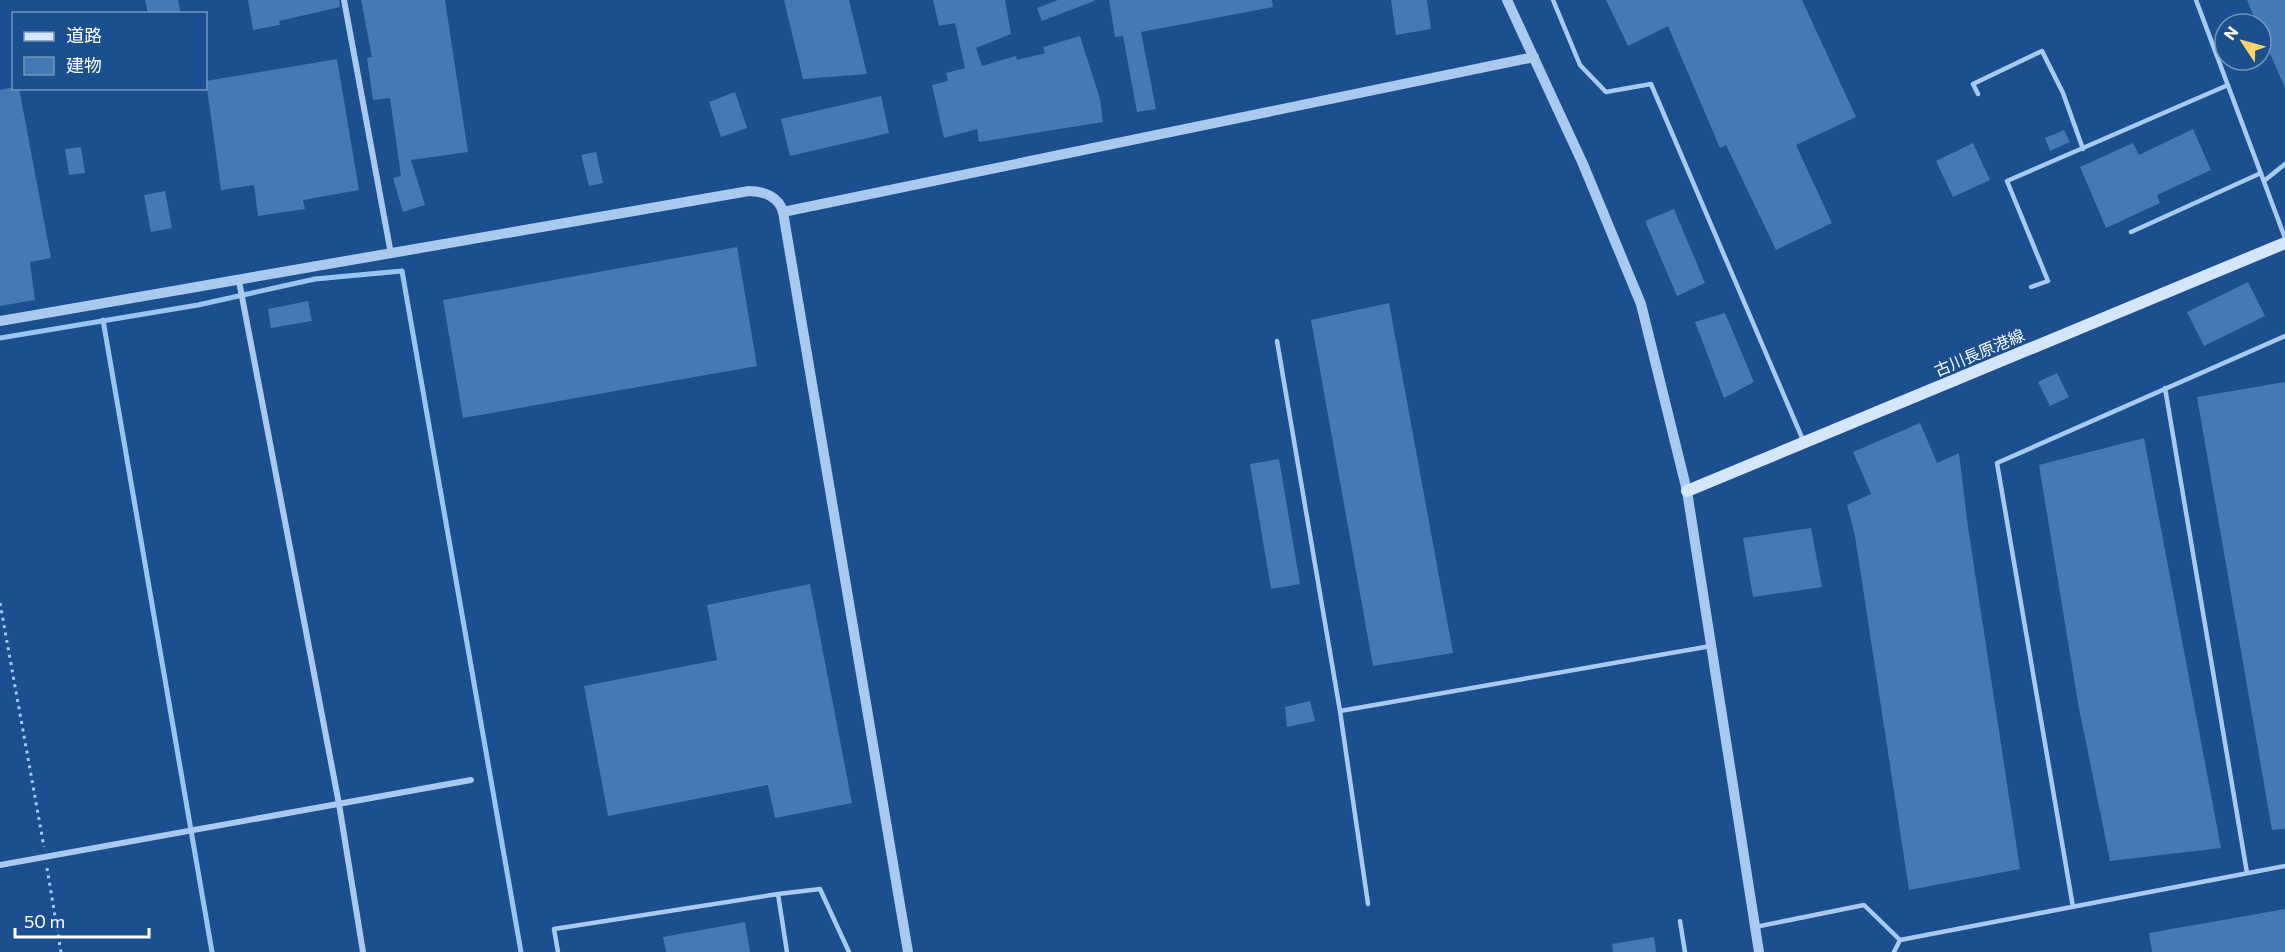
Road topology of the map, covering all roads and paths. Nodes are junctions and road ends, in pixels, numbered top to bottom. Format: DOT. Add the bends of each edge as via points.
graph roads {
  1 [pos="344,0"];
  2 [pos="1507,0"];
  3 [pos="1553,0"];
  4 [pos="2196,0"];
  5 [pos="1534,57"];
  6 [pos="2228,85"];
  7 [pos="1978,94"];
  8 [pos="2083,149"];
  9 [pos="2285,164"];
  10 [pos="2261,173"];
  11 [pos="2264,181"];
  12 [pos="783,212"];
  13 [pos="2130,232"];
  14 [pos="2285,238"];
  15 [pos="2285,243"];
  16 [pos="391,254"];
  17 [pos="241,284"];
  18 [pos="2031,287"];
  19 [pos="0,321"];
  20 [pos="2285,336"];
  21 [pos="1277,341"];
  22 [pos="2165,388"];
  23 [pos="1804,442"];
  24 [pos="1687,491"];
  25 [pos="0,603"];
  26 [pos="1711,646"];
  27 [pos="1340,711"];
  28 [pos="471,780"];
  29 [pos="339,804"];
  30 [pos="46,857"];
  31 [pos="0,865"];
  32 [pos="2285,866"];
  33 [pos="2247,873"];
  34 [pos="778,894"];
  35 [pos="1368,904"];
  36 [pos="2073,907"];
  37 [pos="1680,921"];
  38 [pos="1755,927"];
  39 [pos="1900,940"];
  40 [pos="61,952"];
  41 [pos="363,952"];
  42 [pos="558,952"];
  43 [pos="787,952"];
  44 [pos="849,952"];
  45 [pos="906,952"];
  46 [pos="1685,952"];
  47 [pos="1759,952"];
  48 [pos="1894,952"];
  1 -- 16 [label="street"];
  2 -- 5 [label="street"];
  3 -- 23 [label="lane" via="1580,65 1606,92 1651,84"];
  4 -- 6 [label="lane"];
  5 -- 12 [label="street"];
  5 -- 24 [label="street" via="1641,304"];
  6 -- 8 [label="lane"];
  6 -- 10 [label="lane"];
  7 -- 8 [label="lane" via="1973,84 2042,51"];
  8 -- 18 [label="lane" via="2007,181 2048,281"];
  9 -- 11 [label="lane"];
  10 -- 11 [label="lane"];
  10 -- 13 [label="lane"];
  11 -- 14 [label="lane"];
  12 -- 16 [label="street" via="781,204 770,196 750,191"];
  12 -- 45 [label="street"];
  15 -- 23 [label="main road, 古川長原港線"];
  16 -- 17 [label="street"];
  17 -- 19 [label="street"];
  17 -- 29 [label="street"];
  20 -- 22 [label="lane"];
  21 -- 27 [label="lane"];
  22 -- 33 [label="lane"];
  22 -- 36 [label="lane" via="1997,463"];
  23 -- 24 [label="main road, 古川長原港線"];
  24 -- 26 [label="street"];
  25 -- 30 [label="path"];
  26 -- 27 [label="lane"];
  26 -- 38 [label="street"];
  27 -- 35 [label="lane"];
  28 -- 29 [label="street"];
  29 -- 30 [label="street"];
  29 -- 41 [label="street"];
  30 -- 31 [label="street"];
  30 -- 40 [label="path"];
  32 -- 33 [label="lane"];
  33 -- 36 [label="lane"];
  34 -- 42 [label="lane" via="554,929"];
  34 -- 43 [label="lane"];
  34 -- 44 [label="lane" via="820,889"];
  36 -- 39 [label="lane"];
  37 -- 46 [label="lane"];
  38 -- 39 [label="lane" via="1864,905"];
  38 -- 47 [label="street"];
  39 -- 48 [label="lane"];
}
